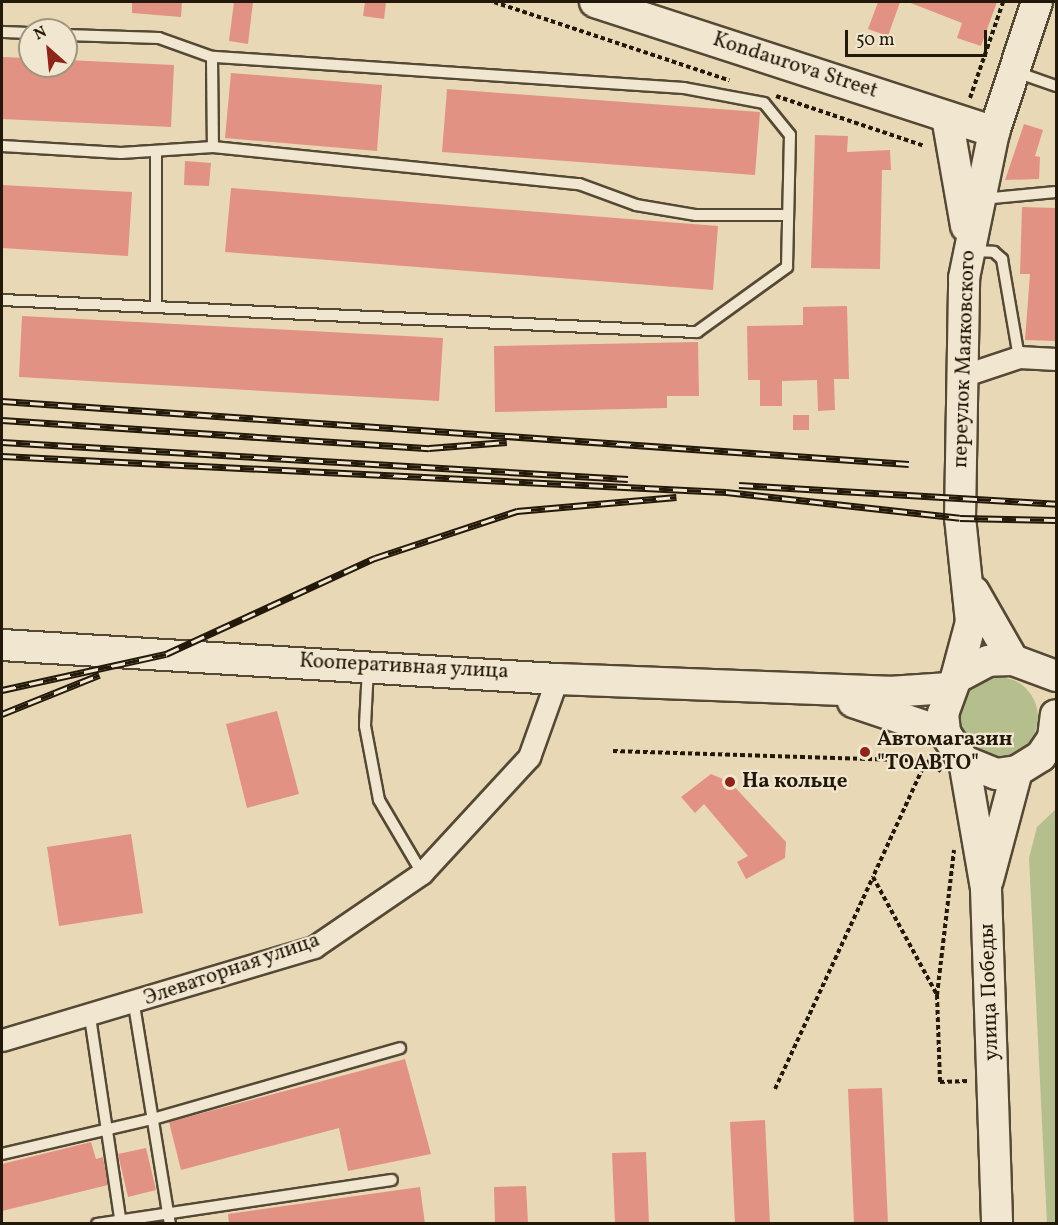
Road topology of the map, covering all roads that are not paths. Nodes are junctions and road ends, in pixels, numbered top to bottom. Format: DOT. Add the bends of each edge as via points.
graph roads {
  1 [pos="595,2"];
  2 [pos="1037,2"];
  3 [pos="2,32"];
  4 [pos="18,33"];
  5 [pos="78,35"];
  6 [pos="212,57"];
  7 [pos="1013,71"];
  8 [pos="1056,86"];
  9 [pos="946,117"];
  10 [pos="994,132"];
  11 [pos="2,146"];
  12 [pos="213,147"];
  13 [pos="156,151"];
  14 [pos="1056,192"];
  15 [pos="979,199"];
  16 [pos="788,215"];
  17 [pos="968,247"];
  18 [pos="2,300"];
  19 [pos="156,307"];
  20 [pos="1018,357"];
  21 [pos="1056,359"];
  22 [pos="962,376"];
  23 [pos="969,582"];
  24 [pos="2,645"];
  25 [pos="369,665"];
  26 [pos="557,679"];
  27 [pos="953,683"];
  28 [pos="807,689"];
  29 [pos="1046,715"];
  30 [pos="945,733"];
  31 [pos="956,769"];
  32 [pos="423,873"];
  33 [pos="986,889"];
  34 [pos="134,1005"];
  35 [pos="90,1017"];
  36 [pos="2,1040"];
  37 [pos="400,1048"];
  38 [pos="153,1119"];
  39 [pos="107,1129"];
  40 [pos="2,1154"];
  41 [pos="392,1180"];
  42 [pos="169,1219"];
  43 [pos="121,1222"];
  44 [pos="97,1224"];
  45 [pos="997,1224"];
  1 -- 9 [label="main road, Kondaurova Street"];
  2 -- 7 [label="main road, переулок Маяковского"];
  3 -- 4 [label="lane"];
  5 -- 6 [label="lane" via="159,38"];
  6 -- 12 [label="lane"];
  6 -- 16 [label="lane" via="662,87 764,103 790,135"];
  7 -- 8 [label="lane"];
  7 -- 10 [label="main road, переулок Маяковского"];
  9 -- 10 [label="main road, Kondaurova Street"];
  9 -- 17 [label="main road"];
  10 -- 15 [label="main road, переулок Маяковского"];
  11 -- 13 [label="lane"];
  12 -- 13 [label="lane"];
  12 -- 16 [label="lane" via="579,184 636,205 696,215"];
  13 -- 19 [label="lane"];
  14 -- 15 [label="lane"];
  15 -- 17 [label="main road, переулок Маяковского"];
  16 -- 19 [label="lane" via="787,267 697,332"];
  17 -- 20 [label="lane" via="994,252 1002,259"];
  17 -- 22 [label="main road, переулок Маяковского"];
  18 -- 19 [label="lane"];
  20 -- 21 [label="street"];
  20 -- 22 [label="street"];
  22 -- 23 [label="main road, переулок Маяковского" via="960,518"];
  23 -- 27 [label="main road" via="969,647"];
  23 -- 29 [label="main road"];
  24 -- 25 [label="main road, Кооперативная улица"];
  25 -- 26 [label="main road, Кооперативная улица"];
  25 -- 32 [label="lane" via="365,726 379,800"];
  26 -- 28 [label="main road, Кооперативная улица"];
  26 -- 32 [label="street, Элеваторная улица" via="530,757"];
  27 -- 28 [label="main road, Кооперативная улица"];
  27 -- 29 [label="main road" via="988,661"];
  27 -- 30 [label="main road"];
  28 -- 30 [label="main road, Кооперативная улица"];
  29 -- 31 [label="main road" via="996,774"];
  29 -- 33 [label="main road"];
  30 -- 31 [label="main road"];
  31 -- 33 [label="main road, улица Победы"];
  32 -- 34 [label="street, Элеваторная улица" via="314,946"];
  33 -- 45 [label="main road, улица Победы"];
  34 -- 35 [label="street, Элеваторная улица"];
  34 -- 38 [label="lane"];
  35 -- 36 [label="street, Элеваторная улица"];
  35 -- 39 [label="lane"];
  37 -- 38 [label="lane"];
  38 -- 39 [label="lane"];
  38 -- 42 [label="lane"];
  39 -- 40 [label="lane"];
  39 -- 43 [label="lane"];
  41 -- 42 [label="lane"];
  42 -- 43 [label="lane"];
  43 -- 44 [label="lane"];
}
